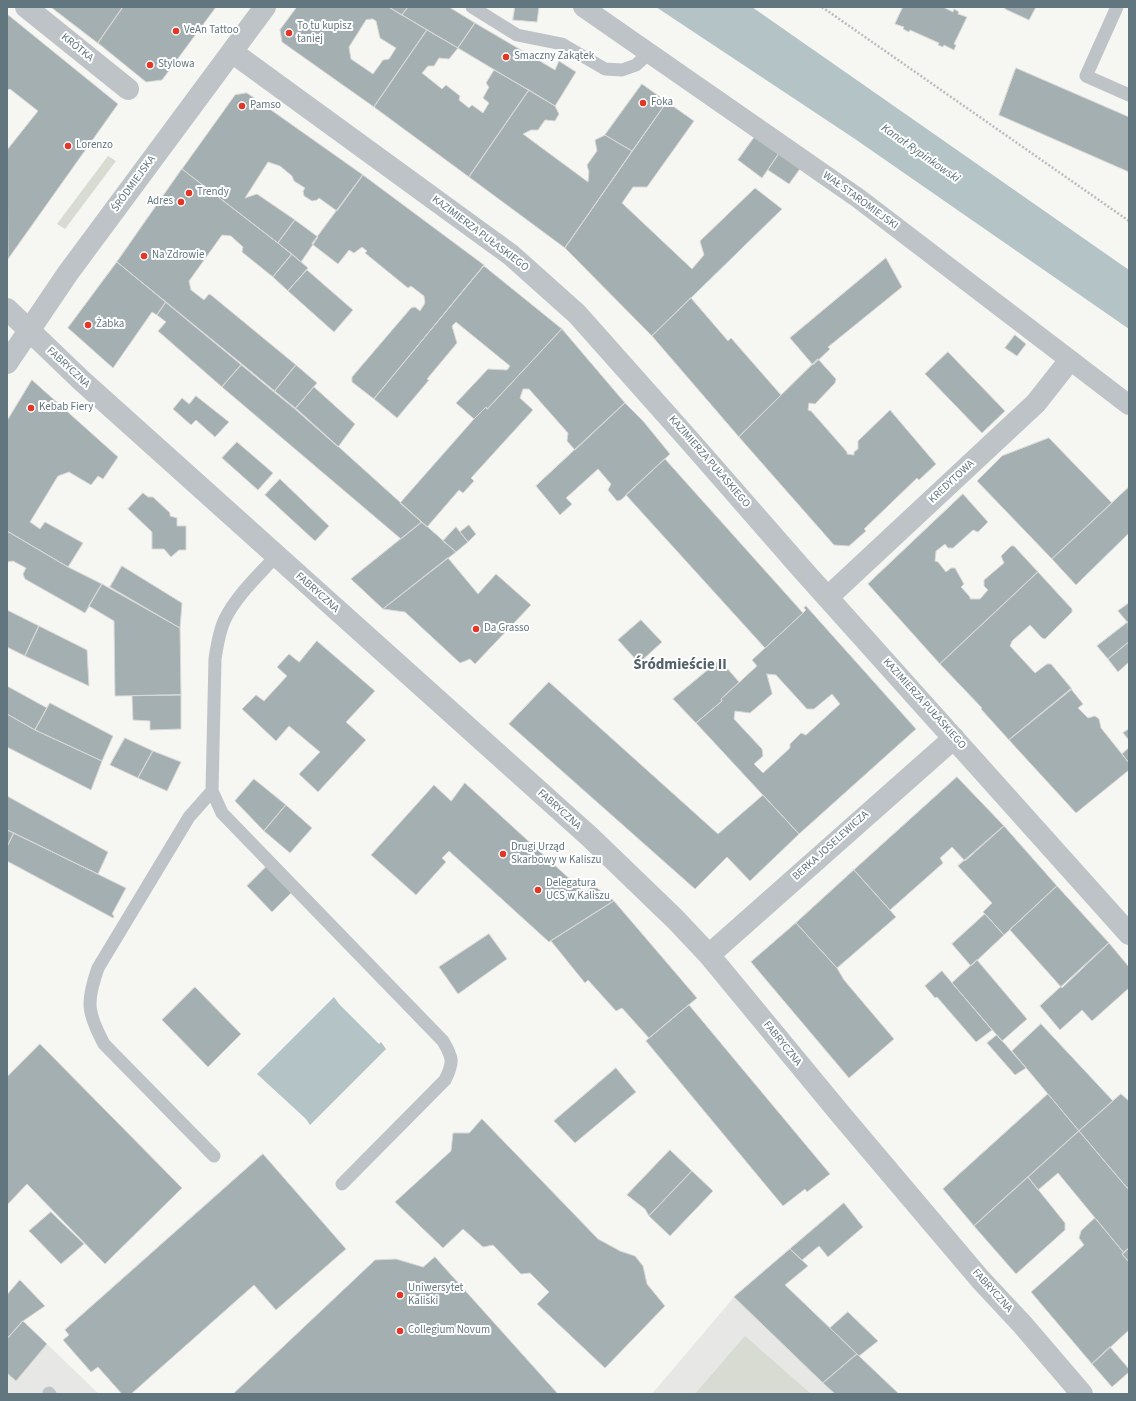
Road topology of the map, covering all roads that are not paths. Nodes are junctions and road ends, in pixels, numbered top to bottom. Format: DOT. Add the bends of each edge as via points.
graph roads {
  1 [pos="26,7"];
  2 [pos="265,7"];
  3 [pos="472,7"];
  4 [pos="583,7"];
  5 [pos="1117,7"];
  6 [pos="232,52"];
  7 [pos="649,52"];
  8 [pos="128,89"];
  9 [pos="1129,95"];
  10 [pos="7,309"];
  11 [pos="29,332"];
  12 [pos="1069,361"];
  13 [pos="7,363"];
  14 [pos="1129,405"];
  15 [pos="276,556"];
  16 [pos="828,597"];
  17 [pos="954,738"];
  18 [pos="212,791"];
  19 [pos="1129,934"];
  20 [pos="709,955"];
  21 [pos="214,1156"];
  22 [pos="342,1184"];
  23 [pos="1082,1394"];
  1 -- 8 [label="street, KRÓTKA"];
  2 -- 6 [label="street, ŚRÓDMIEJSKA"];
  3 -- 7 [label="lane" via="517,34 562,44 605,69 622,70 636,65"];
  4 -- 7 [label="street, WAŁ STAROMIEJSKI"];
  5 -- 9 [label="lane" via="1086,76"];
  6 -- 11 [label="street, ŚRÓDMIEJSKA" via="68,273"];
  6 -- 16 [label="street, KAZIMIERZA PUŁASKIEGO" via="511,255 577,314"];
  7 -- 12 [label="street, WAŁ STAROMIEJSKI" via="858,198"];
  10 -- 11 [label="street, FABRYCZNA"];
  11 -- 13 [label="street, ŚRÓDMIEJSKA"];
  11 -- 15 [label="street, FABRYCZNA"];
  12 -- 14 [label="street, WAŁ STAROMIEJSKI"];
  12 -- 16 [label="street, KREDYTOWA" via="1036,403"];
  15 -- 18 [label="lane" via="244,590 224,620 218,638 215,659"];
  15 -- 20 [label="street, FABRYCZNA" via="590,837"];
  16 -- 17 [label="street, KAZIMIERZA PUŁASKIEGO"];
  17 -- 19 [label="street, KAZIMIERZA PUŁASKIEGO"];
  17 -- 20 [label="street, BERKA JOSELEWICZA"];
  18 -- 21 [label="lane" via="189,817 98,968 90,991 89,1007 104,1044"];
  18 -- 22 [label="lane" via="222,813 443,1041 451,1055 451,1067 445,1080"];
  20 -- 23 [label="street, FABRYCZNA" via="975,1273"];
}
